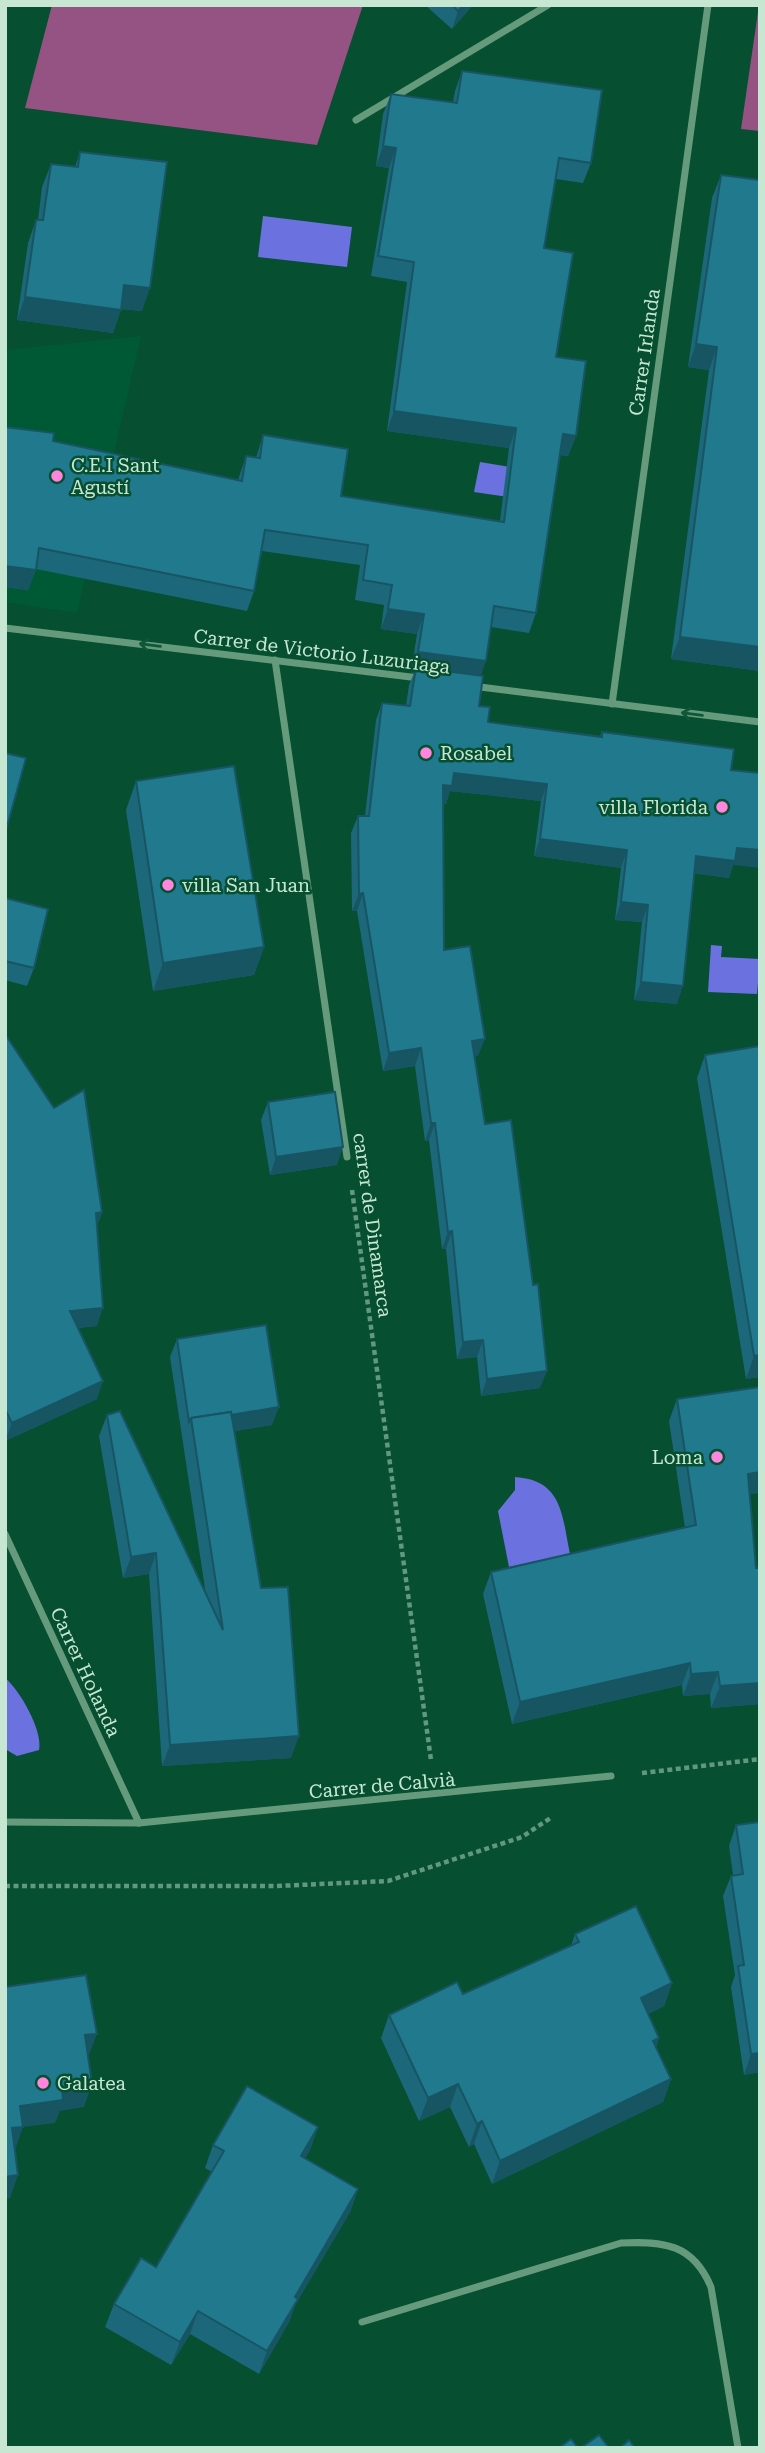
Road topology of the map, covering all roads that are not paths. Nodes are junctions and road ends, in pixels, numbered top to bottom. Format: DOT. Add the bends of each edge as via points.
graph roads {
  1 [pos="548,5"];
  2 [pos="708,5"];
  3 [pos="356,120"];
  4 [pos="5,628"];
  5 [pos="275,660"];
  6 [pos="424,679"];
  7 [pos="464,684"];
  8 [pos="612,704"];
  9 [pos="760,722"];
  10 [pos="347,1157"];
  11 [pos="5,1534"];
  12 [pos="611,1776"];
  13 [pos="5,1822"];
  14 [pos="139,1823"];
  15 [pos="362,2322"];
  16 [pos="738,2448"];
  1 -- 3 [label="street"];
  2 -- 8 [label="street, Carrer Irlanda"];
  5 -- 4 [label="street, Carrer de Victorio Luzuriaga, one-way"];
  5 -- 6 [label="street, Carrer de Victorio Luzuriaga"];
  5 -- 10 [label="street, carrer de Dinamarca"];
  7 -- 8 [label="street, Carrer de Victorio Luzuriaga"];
  9 -- 8 [label="street, Carrer de Victorio Luzuriaga, one-way"];
  11 -- 14 [label="street, Carrer Holanda"];
  12 -- 14 [label="street, Carrer de Calvià"];
  13 -- 14 [label="street, Carrer de Calvià"];
  15 -- 16 [label="street" via="621,2243 663,2244 684,2252 702,2267 710,2287"];
}
